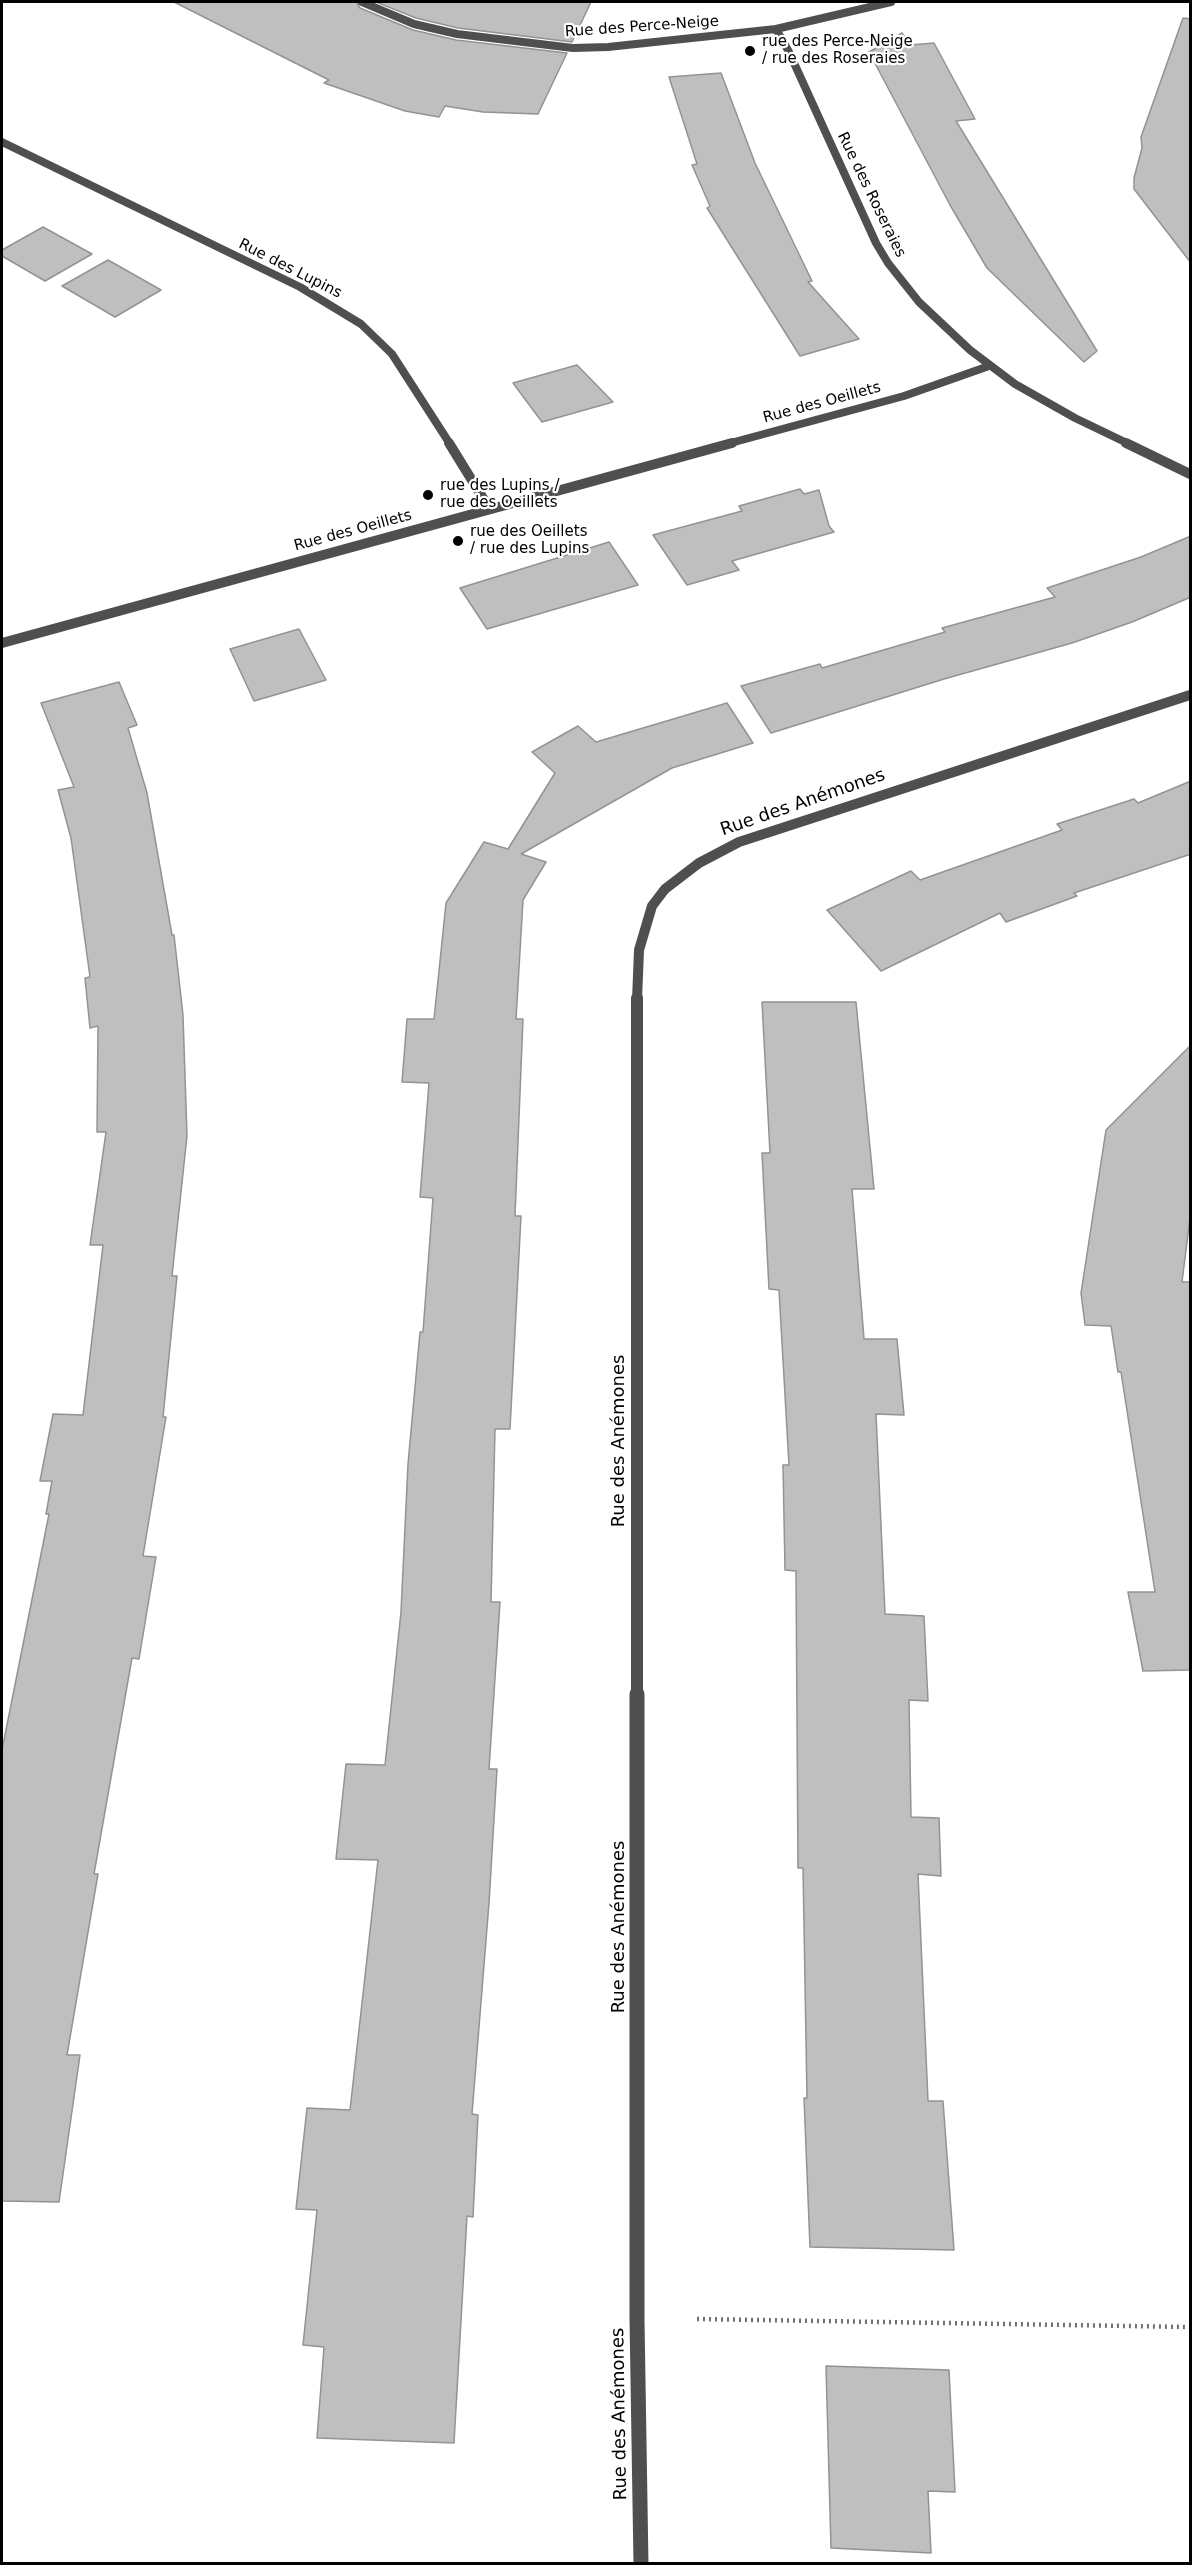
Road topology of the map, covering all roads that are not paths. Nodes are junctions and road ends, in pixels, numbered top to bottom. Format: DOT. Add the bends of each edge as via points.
graph roads {
  1 [pos="362,2"];
  2 [pos="891,2"];
  3 [pos="776,29"];
  4 [pos="2,142"];
  5 [pos="989,366"];
  6 [pos="1191,474"];
  7 [pos="489,508"];
  8 [pos="2,643"];
  9 [pos="1191,695"];
  10 [pos="640,2564"];
  1 -- 3 [label="street, Rue des Perce-Neige" via="434,29 559,47 608,46"];
  2 -- 3 [label="street, Rue des Perce-Neige"];
  3 -- 5 [label="street, Rue des Roseraies" via="888,263 936,320"];
  4 -- 7 [label="street, Rue des Lupins" via="300,287 361,324 406,373"];
  5 -- 6 [label="street, Rue des Roseraies" via="1041,400"];
  5 -- 7 [label="street, Rue des Oeillets" via="904,396"];
  7 -- 8 [label="street, Rue des Oeillets"];
  9 -- 10 [label="street, Rue des Anémones" via="739,842 699,863 665,889 652,906 644,928 637,981"];
}
